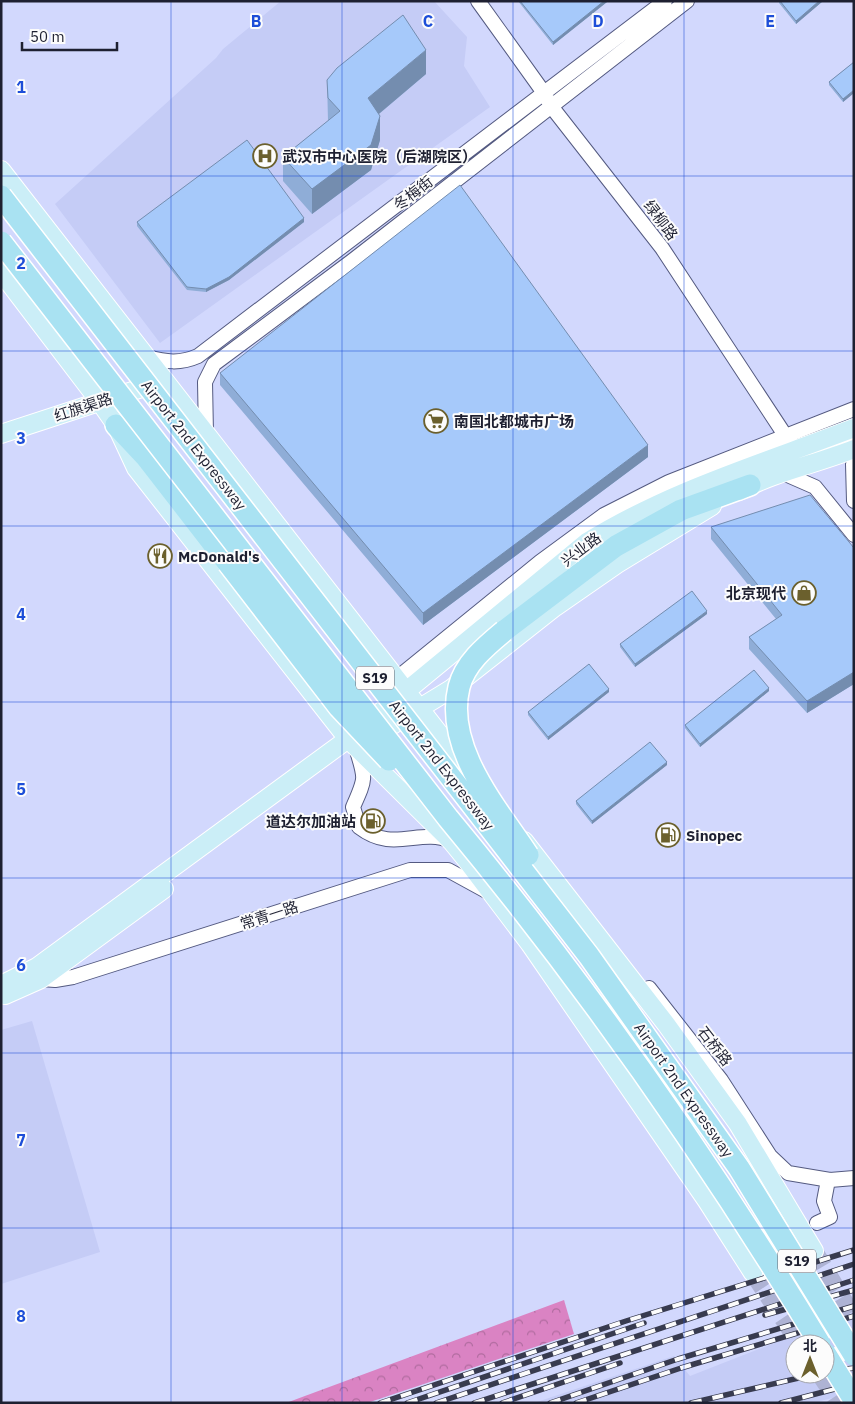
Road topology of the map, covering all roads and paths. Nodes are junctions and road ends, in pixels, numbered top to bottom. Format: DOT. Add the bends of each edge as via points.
graph roads {
  1 [pos="478,1"];
  2 [pos="665,1"];
  3 [pos="687,1"];
  4 [pos="544,93"];
  5 [pos="551,106"];
  6 [pos="1,170"];
  7 [pos="1,196"];
  8 [pos="1,242"];
  9 [pos="1,272"];
  10 [pos="147,358"];
  11 [pos="165,381"];
  12 [pos="100,402"];
  13 [pos="854,409"];
  14 [pos="116,425"];
  15 [pos="854,428"];
  16 [pos="1,434"];
  17 [pos="206,434"];
  18 [pos="789,443"];
  19 [pos="853,459"];
  20 [pos="807,466"];
  21 [pos="783,473"];
  22 [pos="750,485"];
  23 [pos="854,501"];
  24 [pos="854,535"];
  25 [pos="400,685"];
  26 [pos="420,709"];
  27 [pos="352,743"];
  28 [pos="448,818"];
  29 [pos="452,842"];
  30 [pos="492,894"];
  31 [pos="565,895"];
  32 [pos="589,956"];
  33 [pos="41,979"];
  34 [pos="1,985"];
  35 [pos="1,997"];
  36 [pos="854,1178"];
  37 [pos="828,1180"];
  38 [pos="817,1223"];
  39 [pos="814,1251"];
  40 [pos="753,1273"];
  41 [pos="814,1334"];
  42 [pos="854,1355"];
  43 [pos="835,1369"];
  44 [pos="854,1400"];
  1 -- 4 [label="street, 绿柳路"];
  2 -- 4 [label="street, 冬梅街"];
  3 -- 5 [label="street, 冬梅街"];
  4 -- 5 [label="street, 绿柳路"];
  4 -- 10 [label="street, 冬梅街" via="198,356 170,362"];
  5 -- 17 [label="street, 冬梅街" via="214,364 205,382"];
  5 -- 18 [label="street, 绿柳路" via="662,248"];
  6 -- 10 [label="main road"];
  7 -- 32 [label="highway, Airport 2nd Expressway / S19, bridge"];
  8 -- 28 [label="highway, Airport 2nd Expressway / S19, bridge"];
  9 -- 12 [label="main road"];
  10 -- 11 [label="main road"];
  11 -- 12 [label="main road, 红旗渠路"];
  11 -- 17 [label="main road"];
  12 -- 14 [label="main road"];
  12 -- 16 [label="main road, 红旗渠路"];
  13 -- 18 [label="street"];
  14 -- 27 [label="main road" via="136,468"];
  14 -- 28 [label="highway, bridge" via="146,457 352,723"];
  15 -- 18 [label="main road, 兴业路"];
  17 -- 25 [label="main road"];
  18 -- 20 [label="street, 绿柳路"];
  18 -- 25 [label="main road, 兴业路" via="666,498 587,542"];
  19 -- 20 [label="main road" via="825,460"];
  19 -- 23 [label="street"];
  20 -- 21 [label="main road"];
  21 -- 22 [label="main road"];
  21 -- 24 [label="street" via="815,487"];
  22 -- 26 [label="main road" via="616,564"];
  22 -- 32 [label="highway, bridge" via="682,510 616,546 504,631 469,666 459,686 459,730 466,753 480,782"];
  25 -- 26 [label="main road"];
  25 -- 27 [label="main road, 兴业路"];
  26 -- 27 [label="main road"];
  26 -- 31 [label="main road"];
  27 -- 29 [label="main road"];
  27 -- 29 [label="street" via="364,774 364,786 353,807 359,827 387,840 439,836"];
  27 -- 33 [label="main road, 常青一路"];
  27 -- 34 [label="main road" via="37,966"];
  28 -- 41 [label="highway, Airport 2nd Expressway / S19, bridge" via="575,978 744,1219"];
  29 -- 30 [label="main road"];
  30 -- 33 [label="street, 常青一路" via="448,870 410,870 72,978"];
  30 -- 40 [label="main road" via="530,944"];
  31 -- 37 [label="street, 石桥路" via="582,905 709,1065 770,1156 788,1173"];
  31 -- 39 [label="main road" via="666,1024 738,1124"];
  32 -- 42 [label="highway, Airport 2nd Expressway / S19, bridge" via="739,1168"];
  33 -- 35 [label="main road, 常青一路"];
  36 -- 37 [label="street, 石桥路"];
  37 -- 38 [label="street" via="824,1201 830,1217"];
  43 -- 44 [label="highway, bridge"];
}
